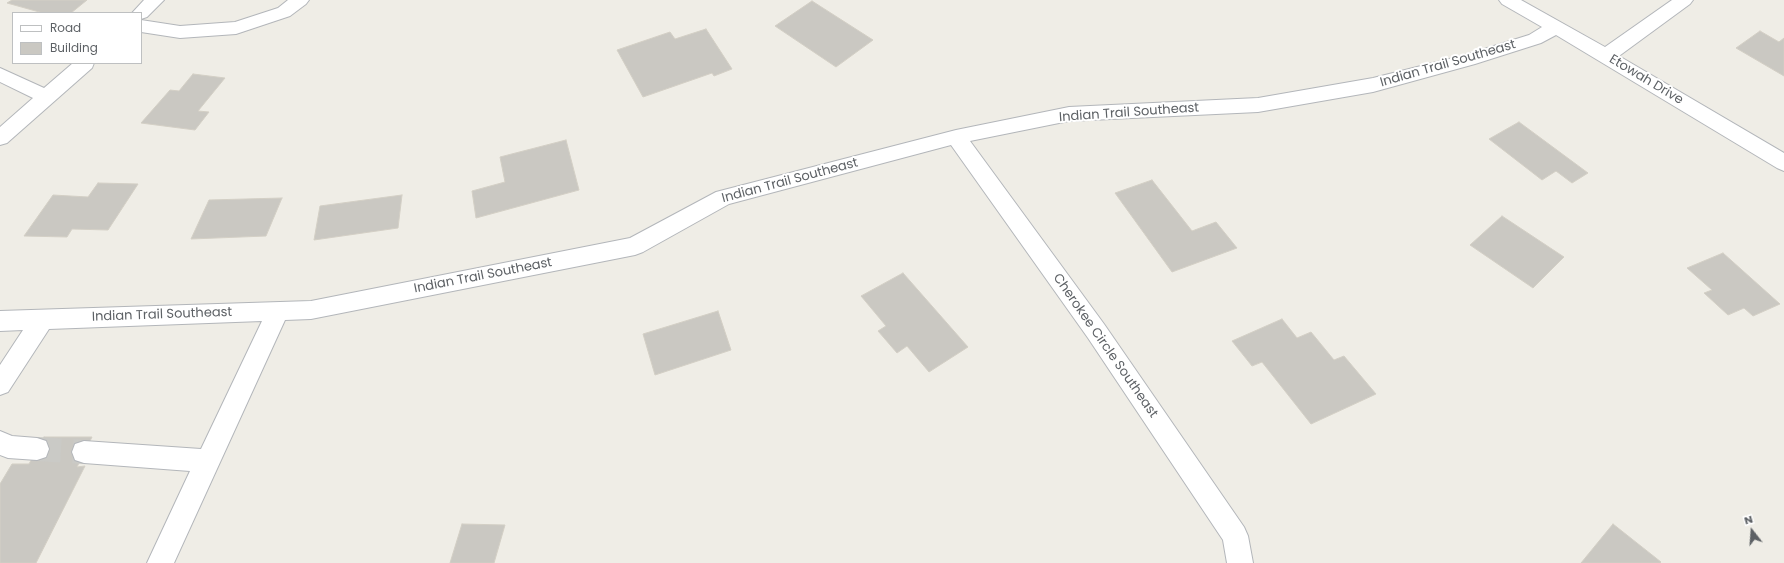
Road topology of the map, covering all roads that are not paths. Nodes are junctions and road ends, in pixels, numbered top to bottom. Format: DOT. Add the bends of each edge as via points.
graph roads {
  1 [pos="155,0"];
  2 [pos="300,0"];
  3 [pos="1508,0"];
  4 [pos="1684,0"];
  5 [pos="142,12"];
  6 [pos="142,26"];
  7 [pos="1556,27"];
  8 [pos="1606,56"];
  9 [pos="84,64"];
  10 [pos="0,74"];
  11 [pos="46,97"];
  12 [pos="956,137"];
  13 [pos="0,138"];
  14 [pos="1784,163"];
  15 [pos="278,310"];
  16 [pos="42,320"];
  17 [pos="0,321"];
  18 [pos="0,385"];
  19 [pos="0,442"];
  20 [pos="37,449"];
  21 [pos="84,452"];
  22 [pos="208,461"];
  23 [pos="160,563"];
  24 [pos="1240,563"];
  1 -- 5 [label="street"];
  2 -- 6 [label="street" via="284,12 236,28 180,32"];
  3 -- 7 [label="street, Etowah Drive"];
  4 -- 8 [label="street"];
  7 -- 8 [label="street, Etowah Drive"];
  7 -- 12 [label="street, Indian Trail Southeast" via="1535,39 1373,85 1258,105 1069,114"];
  8 -- 14 [label="street, Etowah Drive"];
  9 -- 11 [label="street"];
  10 -- 11 [label="street"];
  11 -- 13 [label="street"];
  12 -- 15 [label="street, Indian Trail Southeast" via="723,198 635,246 311,310"];
  12 -- 24 [label="street, Cherokee Circle Southeast" via="1096,331 1235,536"];
  15 -- 16 [label="street, Indian Trail Southeast"];
  15 -- 22 [label="street"];
  16 -- 17 [label="street, Indian Trail Southeast"];
  16 -- 18 [label="street"];
  19 -- 20 [label="street" via="8,446"];
  21 -- 22 [label="street"];
  22 -- 23 [label="street"];
}
